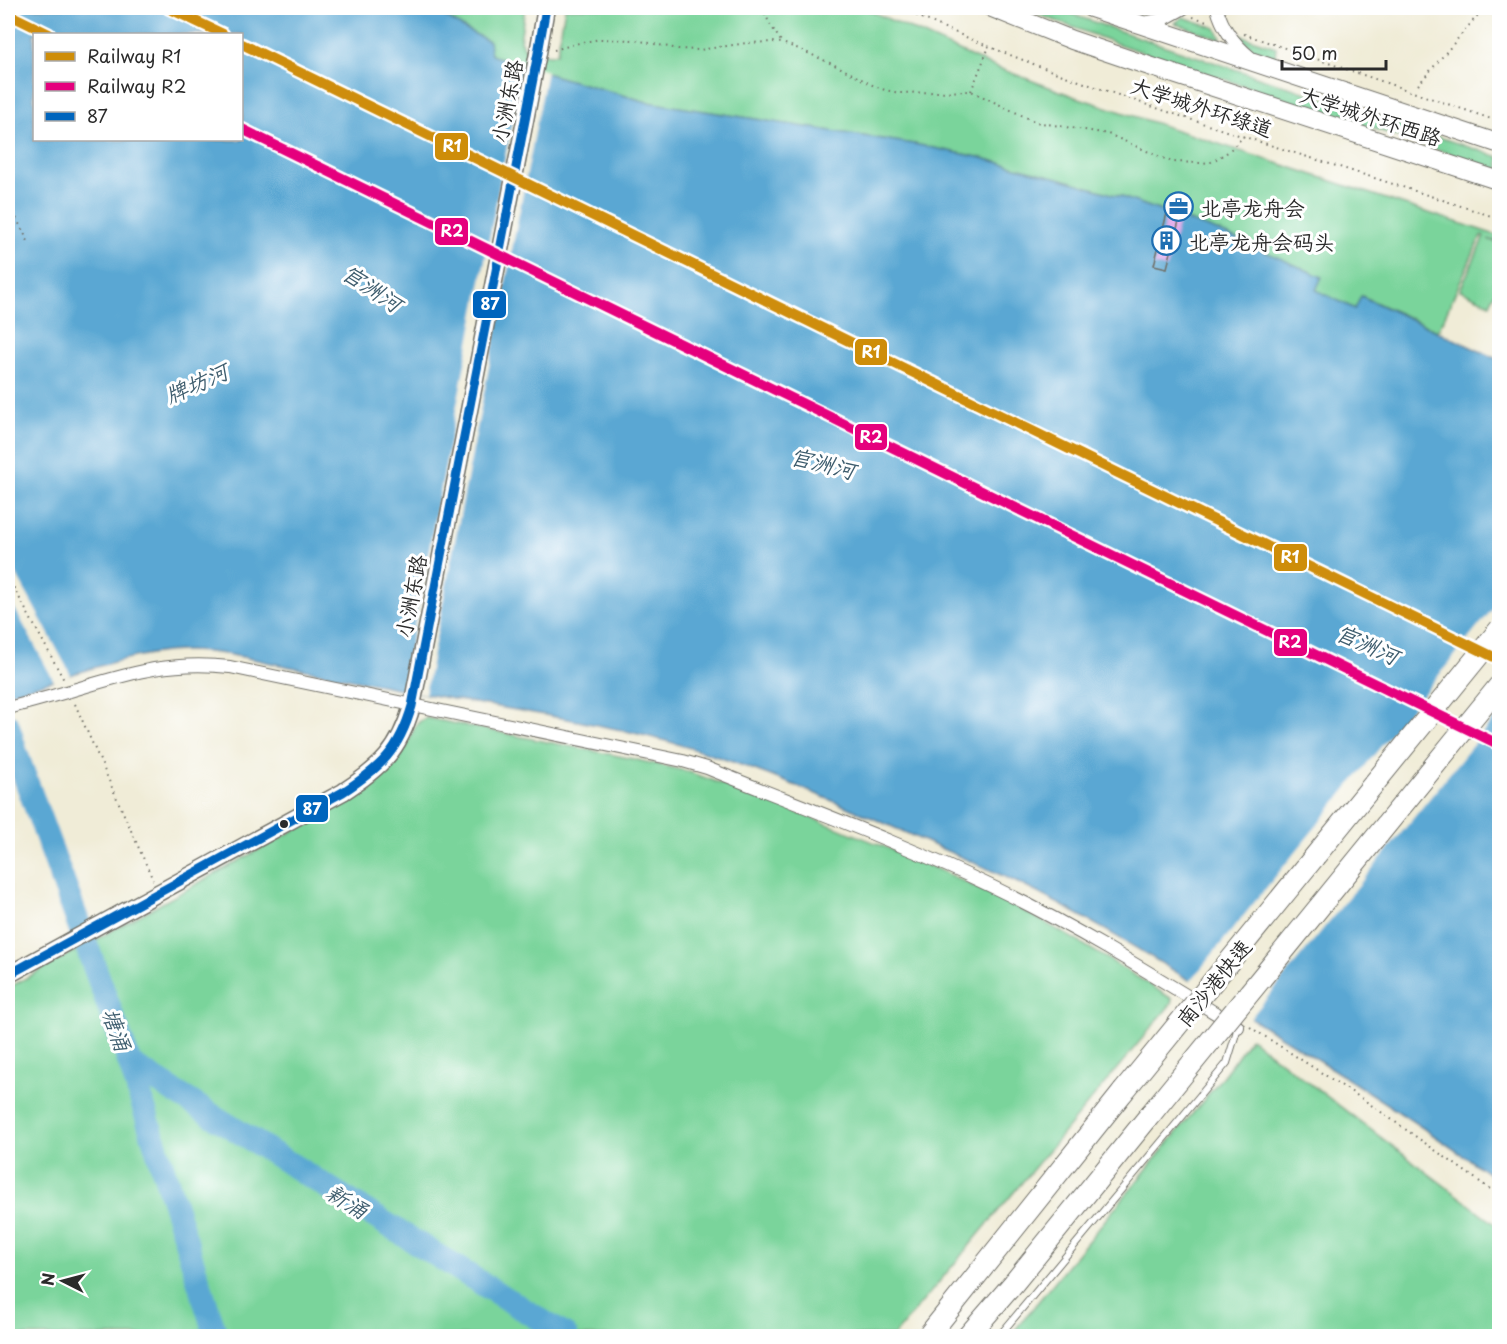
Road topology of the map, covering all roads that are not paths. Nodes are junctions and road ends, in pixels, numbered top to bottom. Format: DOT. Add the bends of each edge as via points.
graph roads {
  1 [pos="546,8"];
  2 [pos="992,8"];
  3 [pos="1091,8"];
  4 [pos="1217,8"];
  5 [pos="1185,11"];
  6 [pos="1137,23"];
  7 [pos="1258,63"];
  8 [pos="1500,144"];
  9 [pos="1500,181"];
  10 [pos="1500,629"];
  11 [pos="1500,685"];
  12 [pos="413,699"];
  13 [pos="9,708"];
  14 [pos="8,975"];
  15 [pos="1238,1027"];
  16 [pos="928,1336"];
  17 [pos="968,1336"];
  18 [pos="999,1336"];
  1 -- 12 [label="main road, 小洲东路" via="546,52"];
  2 -- 9 [label="main road, 大学城外环西路" via="1121,57"];
  3 -- 6 [label="main road"];
  4 -- 7 [label="street" via="1231,38"];
  5 -- 6 [label="street"];
  6 -- 7 [label="main road"];
  7 -- 8 [label="main road"];
  10 -- 16 [label="highway, 南沙港快速, bridge"];
  11 -- 17 [label="highway, 南沙港快速, bridge"];
  12 -- 13 [label="street" via="210,665 150,669"];
  12 -- 14 [label="main road, 小洲东路" via="395,745 364,778"];
  12 -- 15 [label="street" via="707,768 1002,891 1084,934"];
  15 -- 18 [label="lane" via="1227,1063"];
}
